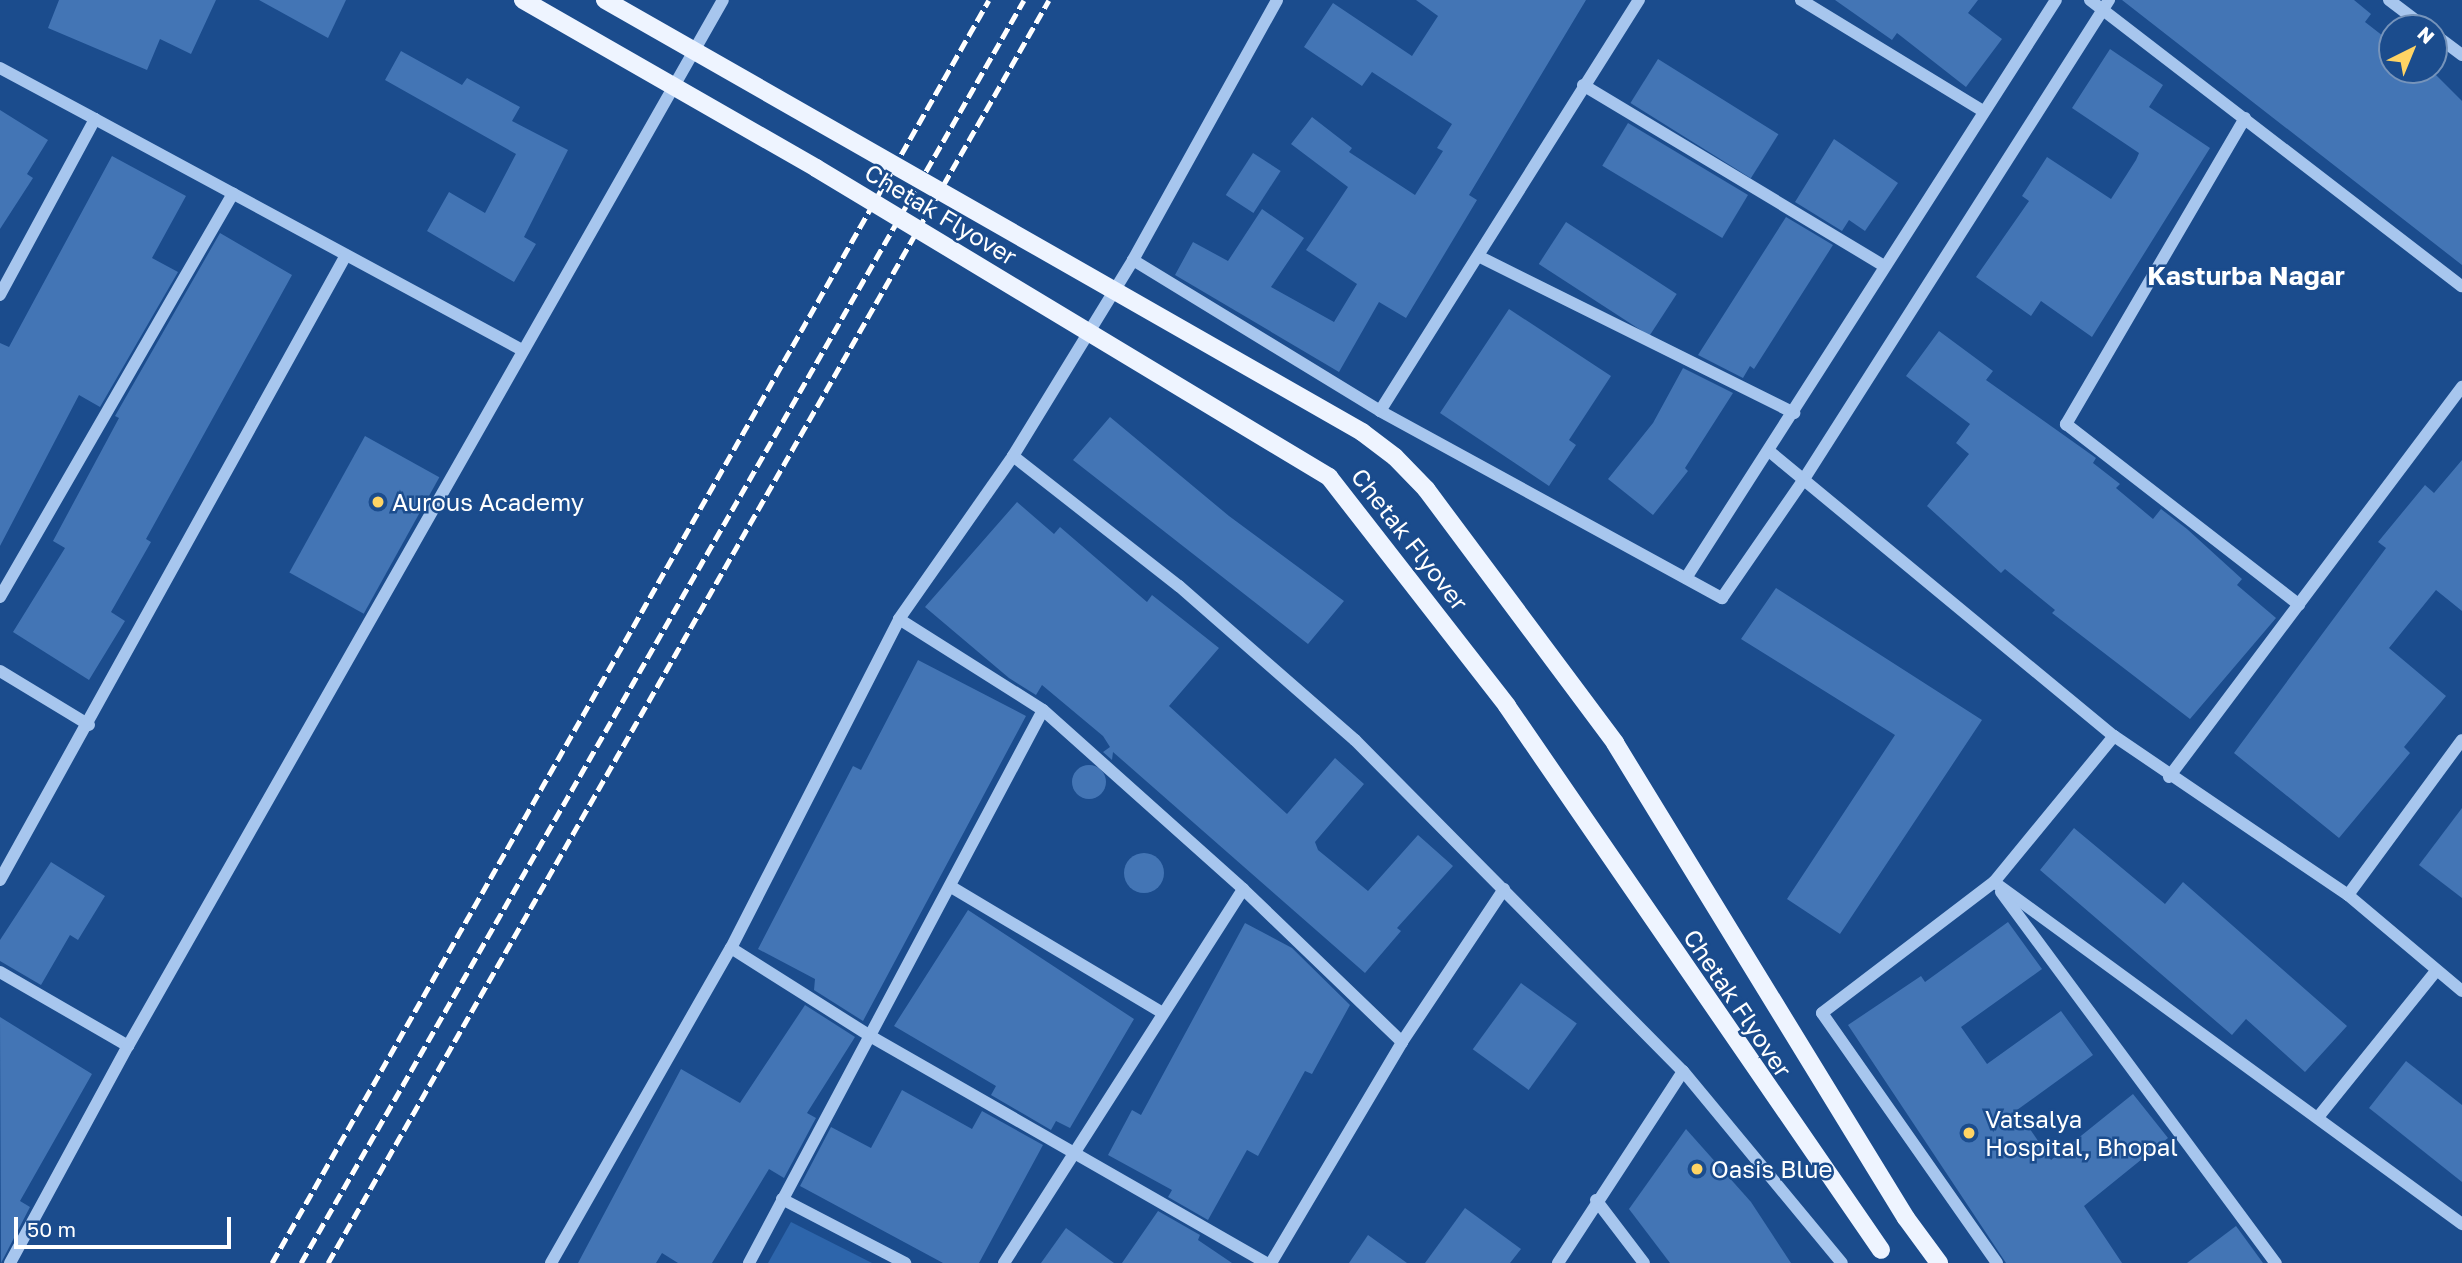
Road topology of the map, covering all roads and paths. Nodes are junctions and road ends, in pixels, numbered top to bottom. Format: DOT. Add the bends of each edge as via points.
graph roads {
  1 [pos="523,0"];
  2 [pos="605,0"];
  3 [pos="723,0"];
  4 [pos="1277,0"];
  5 [pos="1639,0"];
  6 [pos="1801,0"];
  7 [pos="2056,0"];
  8 [pos="2090,0"];
  9 [pos="2389,0"];
  10 [pos="2106,5"];
  11 [pos="2408,14"];
  12 [pos="0,68"];
  13 [pos="1583,85"];
  14 [pos="1983,111"];
  15 [pos="2245,118"];
  16 [pos="95,119"];
  17 [pos="233,194"];
  18 [pos="346,255"];
  19 [pos="1480,257"];
  20 [pos="1133,260"];
  21 [pos="1884,266"];
  22 [pos="2462,286"];
  23 [pos="0,295"];
  24 [pos="523,350"];
  25 [pos="2462,387"];
  26 [pos="1380,411"];
  27 [pos="1794,413"];
  28 [pos="1769,451"];
  29 [pos="1013,456"];
  30 [pos="1804,480"];
  31 [pos="1686,578"];
  32 [pos="0,597"];
  33 [pos="2299,606"];
  34 [pos="899,620"];
  35 [pos="0,671"];
  36 [pos="1043,710"];
  37 [pos="89,725"];
  38 [pos="2113,736"];
  39 [pos="2462,740"];
  40 [pos="2169,777"];
  41 [pos="0,880"];
  42 [pos="1994,882"];
  43 [pos="953,888"];
  44 [pos="1243,889"];
  45 [pos="1504,889"];
  46 [pos="2348,895"];
  47 [pos="731,948"];
  48 [pos="0,972"];
  49 [pos="2435,972"];
  50 [pos="2462,991"];
  51 [pos="1161,1012"];
  52 [pos="870,1036"];
  53 [pos="1402,1042"];
  54 [pos="128,1046"];
  55 [pos="1683,1071"];
  56 [pos="2319,1116"];
  57 [pos="1078,1153"];
  58 [pos="782,1199"];
  59 [pos="1596,1200"];
  60 [pos="2462,1224"];
  61 [pos="1885,1256"];
  62 [pos="10,1263"];
  63 [pos="551,1263"];
  64 [pos="749,1263"];
  65 [pos="905,1263"];
  66 [pos="1004,1263"];
  67 [pos="1265,1263"];
  68 [pos="1271,1263"];
  69 [pos="1558,1263"];
  70 [pos="1644,1263"];
  71 [pos="1842,1263"];
  72 [pos="1939,1263"];
  73 [pos="1997,1263"];
  74 [pos="2276,1263"];
  1 -- 61 [label="main road, Chetak Flyover, bridge" via="828,175 1329,477 1507,706"];
  2 -- 72 [label="main road, Chetak Flyover, bridge" via="1363,432 1395,457 1426,489 1615,743 1906,1217"];
  3 -- 24 [label="street"];
  4 -- 20 [label="street"];
  5 -- 13 [label="street"];
  6 -- 14 [label="street"];
  7 -- 14 [label="street"];
  8 -- 10 [label="street"];
  9 -- 11 [label="street"];
  10 -- 15 [label="street"];
  10 -- 30 [label="street"];
  12 -- 16 [label="street"];
  13 -- 19 [label="street"];
  13 -- 21 [label="street"];
  14 -- 21 [label="street"];
  15 -- 22 [label="street"];
  15 -- 33 [label="street" via="2066,424"];
  16 -- 17 [label="street"];
  16 -- 23 [label="street"];
  17 -- 18 [label="street"];
  17 -- 32 [label="street"];
  18 -- 24 [label="street"];
  18 -- 37 [label="street"];
  19 -- 26 [label="street"];
  19 -- 27 [label="street"];
  20 -- 26 [label="street"];
  20 -- 29 [label="street"];
  21 -- 27 [label="street"];
  24 -- 54 [label="street"];
  25 -- 33 [label="street"];
  26 -- 31 [label="street"];
  27 -- 28 [label="street"];
  28 -- 30 [label="street"];
  28 -- 31 [label="street"];
  29 -- 34 [label="street"];
  29 -- 45 [label="street" via="1179,586 1355,740"];
  30 -- 31 [label="street" via="1722,598"];
  30 -- 38 [label="street"];
  33 -- 40 [label="street"];
  34 -- 36 [label="street"];
  34 -- 47 [label="street"];
  35 -- 37 [label="street"];
  36 -- 43 [label="street"];
  36 -- 44 [label="street"];
  37 -- 41 [label="street"];
  38 -- 40 [label="street"];
  38 -- 42 [label="street"];
  39 -- 46 [label="street"];
  40 -- 46 [label="street"];
  42 -- 56 [label="street"];
  42 -- 73 [label="street" via="1822,1013"];
  42 -- 74 [label="street"];
  43 -- 51 [label="street"];
  43 -- 52 [label="street"];
  44 -- 51 [label="street"];
  44 -- 53 [label="street"];
  45 -- 53 [label="street"];
  45 -- 55 [label="street"];
  46 -- 49 [label="street"];
  47 -- 52 [label="street"];
  47 -- 63 [label="street"];
  48 -- 54 [label="street"];
  49 -- 50 [label="street"];
  49 -- 56 [label="street"];
  51 -- 57 [label="street"];
  52 -- 57 [label="street"];
  52 -- 58 [label="street"];
  53 -- 68 [label="street"];
  54 -- 62 [label="street"];
  55 -- 59 [label="street"];
  55 -- 71 [label="street"];
  56 -- 60 [label="street"];
  57 -- 66 [label="street"];
  57 -- 67 [label="street"];
  58 -- 64 [label="street"];
  58 -- 65 [label="street"];
  59 -- 69 [label="street"];
  59 -- 70 [label="street"];
}
